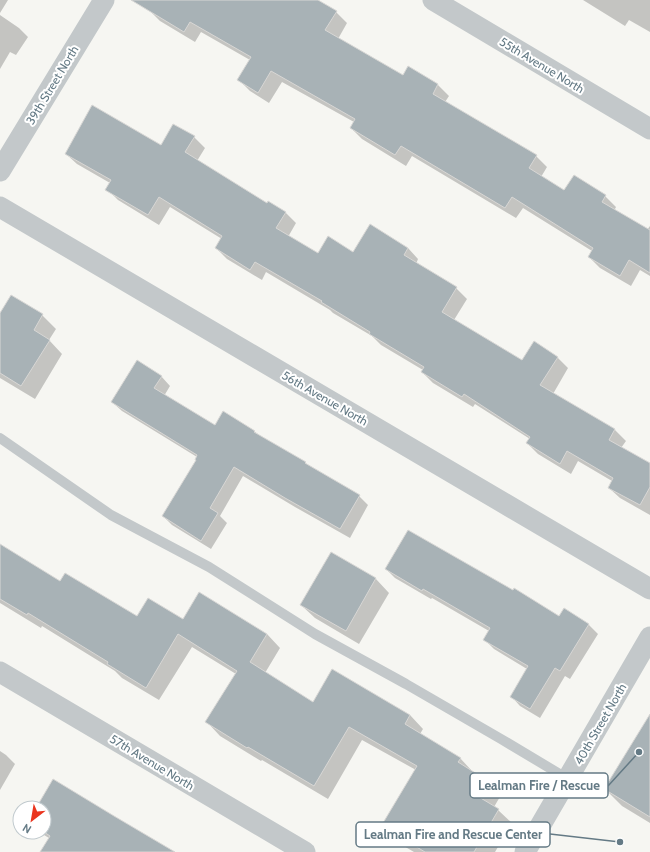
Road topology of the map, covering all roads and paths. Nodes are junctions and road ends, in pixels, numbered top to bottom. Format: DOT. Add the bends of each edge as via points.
graph roads {
  1 [pos="104,0"];
  2 [pos="433,0"];
  3 [pos="650,129"];
  4 [pos="0,171"];
  5 [pos="0,207"];
  6 [pos="0,438"];
  7 [pos="650,590"];
  8 [pos="650,637"];
  9 [pos="0,672"];
  10 [pos="568,779"];
  11 [pos="305,852"];
  12 [pos="525,852"];
  1 -- 4 [label="street, 39th Street North"];
  2 -- 3 [label="street, 55th Avenue North"];
  5 -- 7 [label="street, 56th Avenue North"];
  6 -- 10 [label="lane" via="112,515 209,567 315,634"];
  8 -- 10 [label="street, 40th Street North"];
  9 -- 11 [label="street, 57th Avenue North"];
  10 -- 12 [label="street, 40th Street North"];
}
